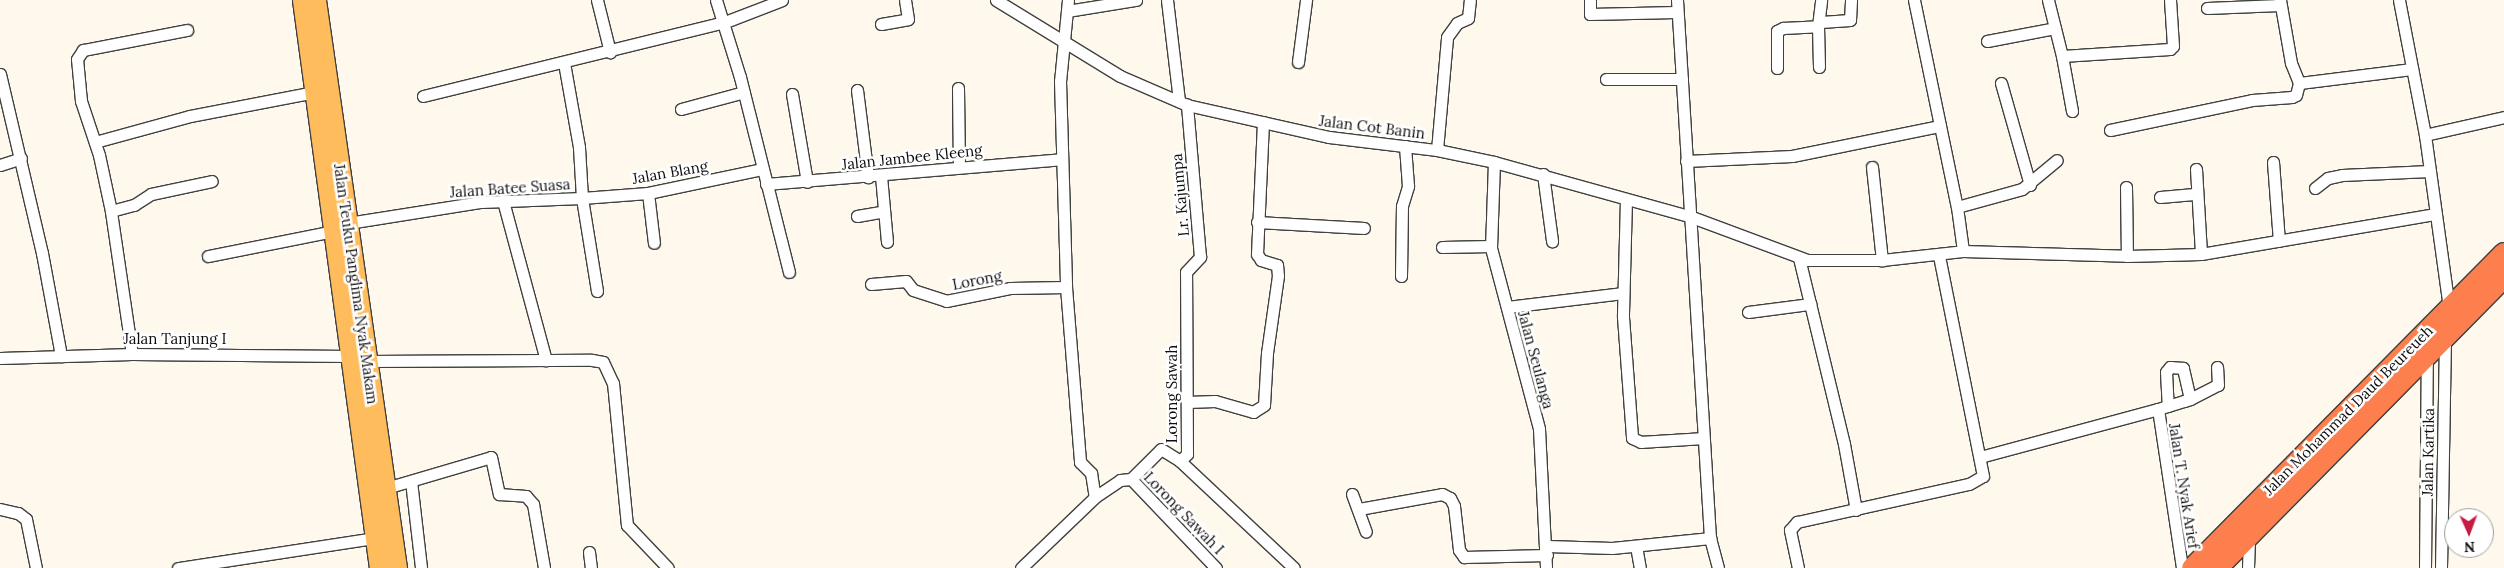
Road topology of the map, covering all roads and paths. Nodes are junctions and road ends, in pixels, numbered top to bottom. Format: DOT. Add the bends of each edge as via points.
graph roads {
  1 [pos="302,0"];
  2 [pos="316,0"];
  3 [pos="597,0"];
  4 [pos="716,0"];
  5 [pos="782,0"];
  6 [pos="905,0"];
  7 [pos="996,0"];
  8 [pos="1136,0"];
  9 [pos="1167,0"];
  10 [pos="1306,0"];
  11 [pos="1470,0"];
  12 [pos="1590,0"];
  13 [pos="1821,0"];
  14 [pos="1852,0"];
  15 [pos="1914,0"];
  16 [pos="2048,0"];
  17 [pos="2170,0"];
  18 [pos="2399,0"];
  19 [pos="2280,3"];
  20 [pos="1067,6"];
  21 [pos="1677,6"];
  22 [pos="2207,8"];
  23 [pos="725,22"];
  24 [pos="881,24"];
  25 [pos="1820,24"];
  26 [pos="2055,28"];
  27 [pos="187,30"];
  28 [pos="1063,39"];
  29 [pos="1988,41"];
  30 [pos="610,52"];
  31 [pos="2062,56"];
  32 [pos="1298,62"];
  33 [pos="564,63"];
  34 [pos="1818,67"];
  35 [pos="1777,68"];
  36 [pos="2412,69"];
  37 [pos="0,74"];
  38 [pos="1682,78"];
  39 [pos="1606,79"];
  40 [pos="2299,82"];
  41 [pos="2001,83"];
  42 [pos="958,88"];
  43 [pos="857,90"];
  44 [pos="315,92"];
  45 [pos="744,92"];
  46 [pos="792,94"];
  47 [pos="423,96"];
  48 [pos="1183,103"];
  49 [pos="681,108"];
  50 [pos="2072,111"];
  51 [pos="2504,117"];
  52 [pos="1264,122"];
  53 [pos="1940,126"];
  54 [pos="2110,130"];
  55 [pos="2425,135"];
  56 [pos="95,142"];
  57 [pos="1405,146"];
  58 [pos="1436,150"];
  59 [pos="21,158"];
  60 [pos="1061,159"];
  61 [pos="2057,160"];
  62 [pos="1686,161"];
  63 [pos="1494,162"];
  64 [pos="2273,162"];
  65 [pos="0,165"];
  66 [pos="959,166"];
  67 [pos="1872,167"];
  68 [pos="762,168"];
  69 [pos="2196,169"];
  70 [pos="2430,171"];
  71 [pos="1542,174"];
  72 [pos="881,176"];
  73 [pos="868,177"];
  74 [pos="212,181"];
  75 [pos="807,182"];
  76 [pos="766,184"];
  77 [pos="2030,185"];
  78 [pos="2126,187"];
  79 [pos="2315,188"];
  80 [pos="648,193"];
  81 [pos="2197,194"];
  82 [pos="2160,197"];
  83 [pos="582,198"];
  84 [pos="1626,199"];
  85 [pos="503,201"];
  86 [pos="1957,207"];
  87 [pos="111,211"];
  88 [pos="884,211"];
  89 [pos="2436,214"];
  90 [pos="857,216"];
  91 [pos="1689,216"];
  92 [pos="1257,222"];
  93 [pos="341,227"];
  94 [pos="1364,228"];
  95 [pos="1552,241"];
  96 [pos="2279,241"];
  97 [pos="887,242"];
  98 [pos="654,243"];
  99 [pos="1491,246"];
  100 [pos="1442,247"];
  101 [pos="1963,251"];
  102 [pos="2504,252"];
  103 [pos="2201,254"];
  104 [pos="1939,255"];
  105 [pos="208,256"];
  106 [pos="2127,256"];
  107 [pos="1799,258"];
  108 [pos="1882,260"];
  109 [pos="789,272"];
  110 [pos="1186,276"];
  111 [pos="1402,276"];
  112 [pos="2504,276"];
  113 [pos="871,284"];
  114 [pos="1066,287"];
  115 [pos="597,291"];
  116 [pos="1623,293"];
  117 [pos="1810,304"];
  118 [pos="1506,307"];
  119 [pos="2450,308"];
  120 [pos="1748,312"];
  121 [pos="2446,336"];
  122 [pos="132,354"];
  123 [pos="2427,354"];
  124 [pos="62,356"];
  125 [pos="0,358"];
  126 [pos="358,358"];
  127 [pos="546,360"];
  128 [pos="2217,367"];
  129 [pos="2190,399"];
  130 [pos="1187,402"];
  131 [pos="2163,407"];
  132 [pos="1703,438"];
  133 [pos="1980,457"];
  134 [pos="1180,461"];
  135 [pos="1131,479"];
  136 [pos="411,481"];
  137 [pos="386,488"];
  138 [pos="1352,494"];
  139 [pos="1094,497"];
  140 [pos="1359,509"];
  141 [pos="0,510"];
  142 [pos="1856,510"];
  143 [pos="379,526"];
  144 [pos="1366,532"];
  145 [pos="2249,535"];
  146 [pos="1710,538"];
  147 [pos="1636,546"];
  148 [pos="1547,550"];
  149 [pos="589,552"];
  150 [pos="203,566"];
  151 [pos="36,568"];
  152 [pos="178,568"];
  153 [pos="379,568"];
  154 [pos="397,568"];
  155 [pos="421,568"];
  156 [pos="544,568"];
  157 [pos="591,568"];
  158 [pos="668,568"];
  159 [pos="1021,568"];
  160 [pos="1216,568"];
  161 [pos="1294,568"];
  162 [pos="1546,568"];
  163 [pos="1640,568"];
  164 [pos="1718,568"];
  165 [pos="1798,568"];
  166 [pos="2182,568"];
  167 [pos="2192,568"];
  168 [pos="2216,568"];
  169 [pos="2248,568"];
  170 [pos="2425,568"];
  171 [pos="2441,568"];
  1 -- 44 [label="main road, Jalan Teuku Panglima Nyak Makam"];
  2 -- 93 [label="main road, Jalan Teuku Panglima Nyak Makam"];
  3 -- 30 [label="street"];
  4 -- 23 [label="street"];
  5 -- 23 [label="street"];
  6 -- 24 [label="street" via="908,19"];
  7 -- 28 [label="street, Jalan Cot Banin"];
  8 -- 20 [label="street"];
  9 -- 48 [label="street, Lr. Kajumpa"];
  10 -- 32 [label="street"];
  11 -- 58 [label="street" via="1468,18 1457,23 1447,37"];
  12 -- 21 [label="street" via="1590,14"];
  13 -- 25 [label="street"];
  14 -- 25 [label="street" via="1850,20"];
  15 -- 53 [label="street"];
  16 -- 26 [label="street"];
  17 -- 31 [label="street" via="2173,46 2168,49 2111,50"];
  18 -- 36 [label="street"];
  19 -- 22 [label="street"];
  19 -- 40 [label="street" via="2291,63"];
  20 -- 28 [label="street"];
  21 -- 38 [label="street"];
  23 -- 30 [label="street"];
  23 -- 45 [label="street"];
  25 -- 34 [label="street"];
  25 -- 35 [label="street" via="1779,29"];
  26 -- 29 [label="street"];
  26 -- 31 [label="street"];
  27 -- 56 [label="street" via="79,52 81,101"];
  28 -- 48 [label="street, Jalan Cot Banin" via="1120,76"];
  28 -- 60 [label="street"];
  30 -- 33 [label="street"];
  31 -- 50 [label="street"];
  33 -- 47 [label="street"];
  33 -- 83 [label="street, Jalan Batee Suasa" via="579,147"];
  36 -- 40 [label="street"];
  36 -- 55 [label="street"];
  37 -- 59 [label="street"];
  38 -- 39 [label="street"];
  38 -- 62 [label="street"];
  40 -- 54 [label="street" via="2296,95 2292,97 2252,100"];
  41 -- 77 [label="street"];
  42 -- 66 [label="street"];
  43 -- 73 [label="street"];
  44 -- 56 [label="street" via="190,116"];
  44 -- 93 [label="main road, Jalan Teuku Panglima Nyak Makam"];
  45 -- 49 [label="street"];
  45 -- 68 [label="street"];
  46 -- 75 [label="street"];
  48 -- 52 [label="street, Jalan Cot Banin"];
  48 -- 110 [label="street, Lr. Kajumpa" via="1200,257"];
  51 -- 55 [label="street"];
  52 -- 57 [label="street, Jalan Cot Banin" via="1329,137"];
  52 -- 92 [label="street"];
  53 -- 62 [label="street" via="1792,156"];
  53 -- 86 [label="street"];
  55 -- 70 [label="street"];
  56 -- 87 [label="street"];
  57 -- 58 [label="street, Jalan Cot Banin"];
  57 -- 111 [label="street" via="1408,186 1402,206"];
  58 -- 63 [label="street, Jalan Cot Banin"];
  59 -- 65 [label="street"];
  59 -- 124 [label="street"];
  60 -- 66 [label="street, Jalan Jambee Kleeng"];
  60 -- 114 [label="street"];
  61 -- 77 [label="street"];
  62 -- 91 [label="street"];
  63 -- 71 [label="street, Jalan Cot Banin"];
  63 -- 99 [label="street, Jalan Seulanga"];
  64 -- 96 [label="street"];
  66 -- 72 [label="street, Jalan Jambee Kleeng"];
  67 -- 108 [label="street"];
  68 -- 76 [label="street"];
  68 -- 80 [label="street, Jalan Blang"];
  69 -- 81 [label="street"];
  70 -- 79 [label="street" via="2342,175 2328,178"];
  70 -- 89 [label="street"];
  71 -- 84 [label="street, Jalan Cot Banin"];
  71 -- 95 [label="street"];
  72 -- 73 [label="street, Jalan Jambee Kleeng"];
  72 -- 88 [label="street"];
  73 -- 75 [label="street, Jalan Jambee Kleeng"];
  74 -- 87 [label="street" via="151,194 134,205"];
  75 -- 76 [label="street, Jalan Jambee Kleeng"];
  76 -- 109 [label="street"];
  77 -- 86 [label="street" via="2003,196"];
  78 -- 106 [label="street"];
  80 -- 83 [label="street, Jalan Blang"];
  80 -- 98 [label="street"];
  81 -- 82 [label="street"];
  81 -- 103 [label="street"];
  83 -- 85 [label="street, Jalan Batee Suasa"];
  83 -- 115 [label="street"];
  84 -- 91 [label="street, Jalan Cot Banin"];
  84 -- 116 [label="street"];
  85 -- 93 [label="street, Jalan Batee Suasa" via="460,205"];
  85 -- 127 [label="street"];
  86 -- 101 [label="street"];
  87 -- 122 [label="street"];
  88 -- 90 [label="street"];
  88 -- 97 [label="street"];
  89 -- 96 [label="street, Jalan Cot Banin"];
  89 -- 119 [label="street"];
  91 -- 107 [label="street, Jalan Cot Banin"];
  91 -- 132 [label="street"];
  92 -- 94 [label="street"];
  92 -- 130 [label="street" via="1258,256 1275,263 1278,268 1264,405 1253,412 1215,402"];
  93 -- 105 [label="street, Jalan Batee Suasa"];
  93 -- 126 [label="main road, Jalan Teuku Panglima Nyak Makam"];
  96 -- 103 [label="street, Jalan Cot Banin"];
  99 -- 100 [label="street"];
  99 -- 118 [label="street, Jalan Seulanga"];
  101 -- 104 [label="street, Jalan Cot Banin"];
  101 -- 106 [label="street, Jalan Cot Banin"];
  102 -- 119 [label="highway, Jalan Mohammad Daud Beureueh"];
  103 -- 106 [label="street, Jalan Cot Banin"];
  104 -- 108 [label="street, Jalan Cot Banin"];
  104 -- 133 [label="street"];
  107 -- 108 [label="street, Jalan Cot Banin"];
  107 -- 117 [label="street"];
  110 -- 130 [label="street, Lorong Sawah"];
  112 -- 121 [label="highway, Jalan Mohammad Daud Beureueh"];
  113 -- 114 [label="street, Lorong" via="906,281 913,290 946,301 1010,288"];
  114 -- 139 [label="street" via="1080,462 1091,473"];
  116 -- 118 [label="street"];
  116 -- 132 [label="street" via="1632,438 1641,442"];
  117 -- 120 [label="street"];
  117 -- 142 [label="street"];
  118 -- 148 [label="street, Jalan Seulanga" via="1539,429"];
  119 -- 167 [label="highway, Jalan Mohammad Daud Beureueh"];
  121 -- 123 [label="highway, Jalan Mohammad Daud Beureueh"];
  121 -- 171 [label="street, Jalan Kartika"];
  122 -- 124 [label="street, Jalan Tanjung I"];
  122 -- 126 [label="street, Jalan Tanjung I"];
  123 -- 145 [label="highway, Jalan Mohammad Daud Beureueh"];
  123 -- 170 [label="street, Jalan Kartika"];
  124 -- 125 [label="street, Jalan Tanjung I"];
  126 -- 127 [label="street, Jalan Tanjung I"];
  126 -- 137 [label="main road, Jalan Teuku Panglima Nyak Makam"];
  126 -- 143 [label="main road, Jalan Teuku Panglima Nyak Makam"];
  127 -- 158 [label="street, Jalan Tanjung I" via="592,360 607,365 613,383 626,520 632,534"];
  128 -- 129 [label="street" via="2218,386"];
  129 -- 131 [label="street"];
  129 -- 131 [label="street, Jalan T. Nyak Arief" via="2185,370 2170,367"];
  130 -- 134 [label="street, Lorong Sawah" via="1187,454"];
  131 -- 133 [label="street"];
  131 -- 166 [label="street, Jalan T. Nyak Arief"];
  132 -- 146 [label="street"];
  133 -- 142 [label="street" via="1984,476 1980,480"];
  134 -- 135 [label="street, Lorong Sawah" via="1161,449"];
  134 -- 161 [label="street"];
  135 -- 139 [label="street, Lorong Sawah" via="1120,480"];
  135 -- 160 [label="street, Lorong Sawah I"];
  136 -- 137 [label="street"];
  136 -- 155 [label="street"];
  136 -- 156 [label="street" via="491,457 498,494 526,496 532,504"];
  137 -- 143 [label="main road, Jalan Teuku Panglima Nyak Makam"];
  138 -- 140 [label="street"];
  139 -- 159 [label="street, Lorong Sawah"];
  140 -- 144 [label="street"];
  140 -- 148 [label="street" via="1442,494 1450,498 1454,506 1459,550 1464,557"];
  141 -- 151 [label="street" via="18,513 26,519"];
  142 -- 165 [label="street" via="1793,524 1791,540"];
  143 -- 150 [label="street"];
  143 -- 153 [label="main road, Jalan Teuku Panglima Nyak Makam"];
  143 -- 154 [label="main road, Jalan Teuku Panglima Nyak Makam"];
  145 -- 168 [label="highway, Jalan Mohammad Daud Beureueh"];
  145 -- 169 [label="street"];
  146 -- 147 [label="street"];
  146 -- 164 [label="street"];
  147 -- 148 [label="street"];
  147 -- 163 [label="street"];
  148 -- 162 [label="street, Jalan Seulanga"];
  149 -- 157 [label="street"];
  150 -- 152 [label="street"];
}
